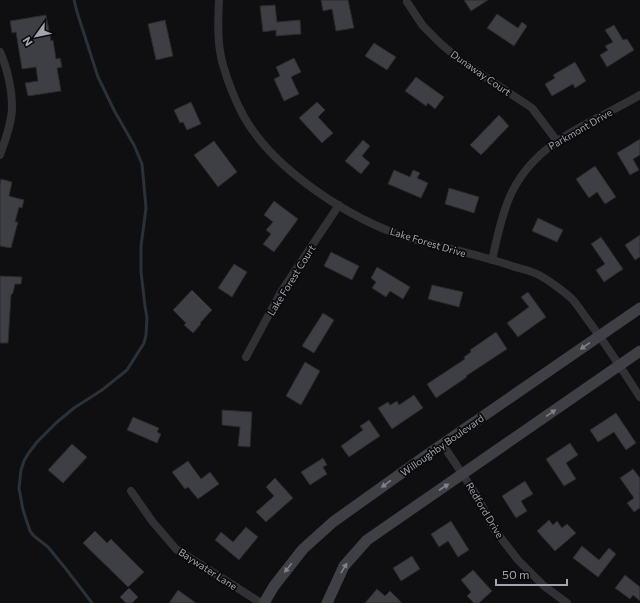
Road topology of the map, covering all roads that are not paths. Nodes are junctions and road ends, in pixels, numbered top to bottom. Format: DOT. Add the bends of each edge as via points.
graph roads {
  1 [pos="219,0"];
  2 [pos="407,2"];
  3 [pos="0,52"];
  4 [pos="640,95"];
  5 [pos="557,141"];
  6 [pos="0,155"];
  7 [pos="339,205"];
  8 [pos="492,260"];
  9 [pos="640,308"];
  10 [pos="600,335"];
  11 [pos="640,351"];
  12 [pos="246,357"];
  13 [pos="619,365"];
  14 [pos="640,397"];
  15 [pos="442,445"];
  16 [pos="463,475"];
  17 [pos="131,491"];
  18 [pos="262,603"];
  19 [pos="327,603"];
  20 [pos="567,603"];
  1 -- 7 [label="street, Lake Forest Drive" via="218,38 223,66 243,116 278,159 312,188"];
  2 -- 5 [label="street, Dunaway Court" via="440,43 460,60 532,108"];
  3 -- 6 [label="street" via="7,68 12,107 8,133"];
  4 -- 5 [label="street, Parkmont Drive"];
  5 -- 8 [label="street, Parkmont Drive" via="542,151 528,166 512,190"];
  7 -- 8 [label="street, Lake Forest Drive" via="358,217 408,237"];
  7 -- 12 [label="street, Lake Forest Court" via="281,292"];
  8 -- 10 [label="street, Lake Forest Drive" via="539,275 572,298"];
  9 -- 10 [label="street, Willoughby Boulevard"];
  10 -- 13 [label="street, Lake Forest Drive"];
  10 -- 15 [label="street, Willoughby Boulevard, one-way"];
  11 -- 13 [label="street"];
  13 -- 14 [label="street, Lake Forest Drive"];
  16 -- 13 [label="street, one-way"];
  15 -- 16 [label="street, Redford Drive"];
  15 -- 18 [label="street, Willoughby Boulevard, one-way" via="328,527 303,549"];
  19 -- 16 [label="street, one-way" via="344,566 368,540"];
  16 -- 20 [label="street, Redford Drive" via="494,529 518,560 544,586"];
  17 -- 18 [label="street, Baywater Lane" via="152,522 176,549"];
}
